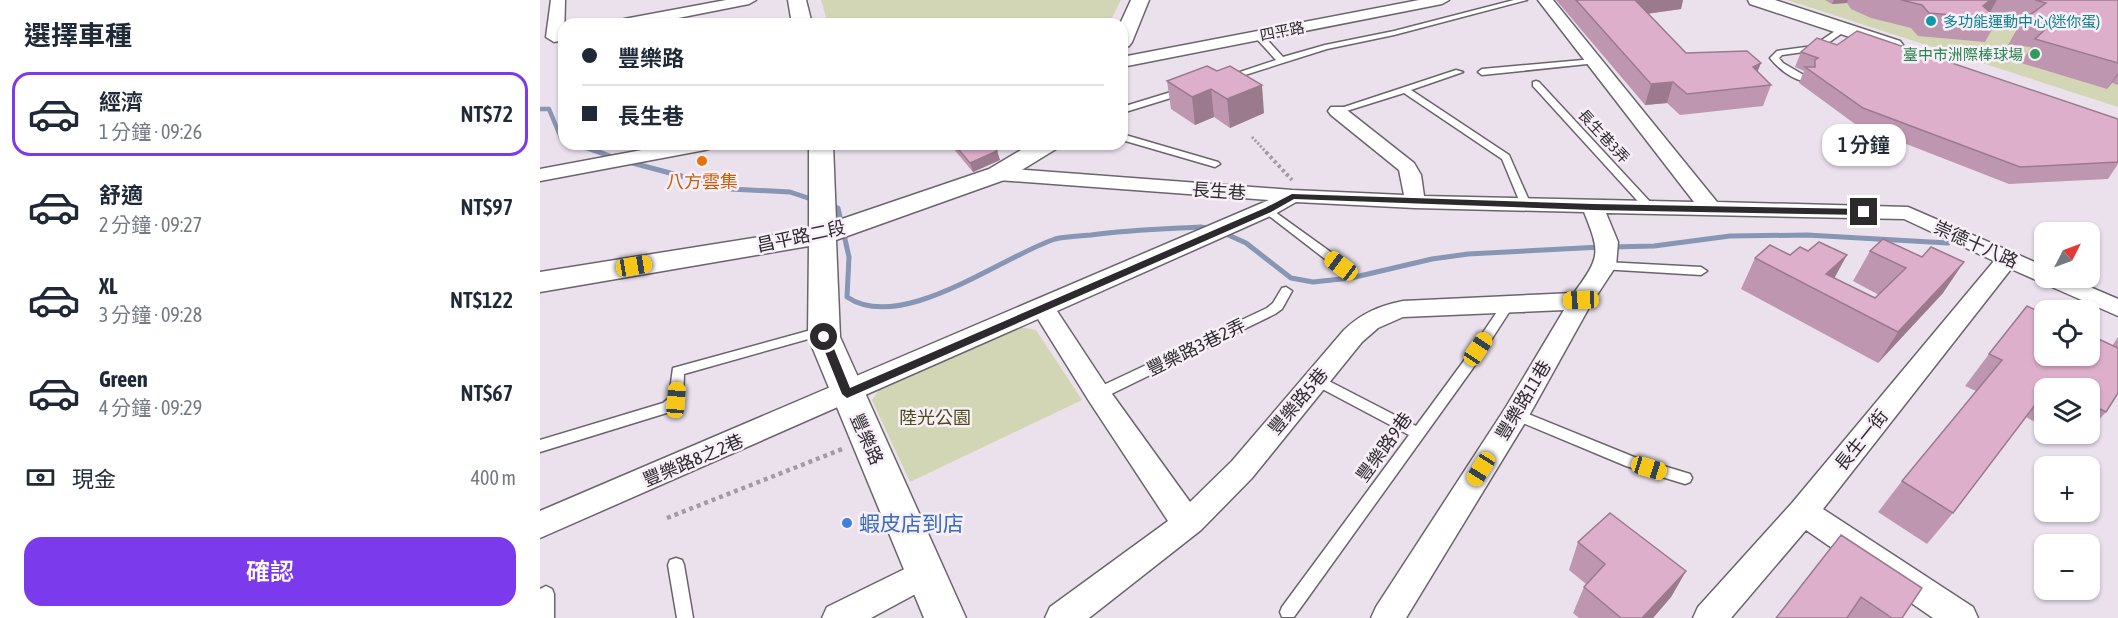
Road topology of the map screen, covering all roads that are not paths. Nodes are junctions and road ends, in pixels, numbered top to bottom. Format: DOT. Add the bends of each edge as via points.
graph roads {
  1 [pos="558,0"];
  2 [pos="661,0"];
  3 [pos="749,0"];
  4 [pos="797,0"];
  5 [pos="1140,0"];
  6 [pos="1443,0"];
  7 [pos="1523,0"];
  8 [pos="1545,0"];
  9 [pos="1757,0"];
  10 [pos="558,18"];
  11 [pos="662,18"];
  12 [pos="671,18"];
  13 [pos="801,18"];
  14 [pos="1128,28"];
  15 [pos="1844,29"];
  16 [pos="1258,35"];
  17 [pos="1910,51"];
  18 [pos="1282,60"];
  19 [pos="1128,61"];
  20 [pos="1594,61"];
  21 [pos="1459,72"];
  22 [pos="1482,72"];
  23 [pos="1804,79"];
  24 [pos="1215,81"];
  25 [pos="1536,84"];
  26 [pos="1192,88"];
  27 [pos="1404,89"];
  28 [pos="1128,108"];
  29 [pos="1337,111"];
  30 [pos="1128,139"];
  31 [pos="672,150"];
  32 [pos="821,150"];
  33 [pos="1038,150"];
  34 [pos="1215,164"];
  35 [pos="540,174"];
  36 [pos="998,174"];
  37 [pos="1292,196"];
  38 [pos="1415,201"];
  39 [pos="1526,205"];
  40 [pos="1593,207"];
  41 [pos="1649,207"];
  42 [pos="1710,208"];
  43 [pos="1268,210"];
  44 [pos="1908,213"];
  45 [pos="823,235"];
  46 [pos="2008,258"];
  47 [pos="1341,266"];
  48 [pos="1605,266"];
  49 [pos="2034,270"];
  50 [pos="1701,271"];
  51 [pos="540,282"];
  52 [pos="2073,288"];
  53 [pos="1286,291"];
  54 [pos="1581,300"];
  55 [pos="1509,303"];
  56 [pos="2118,308"];
  57 [pos="1044,309"];
  58 [pos="824,331"];
  59 [pos="1316,380"];
  60 [pos="847,394"];
  61 [pos="1098,394"];
  62 [pos="1516,414"];
  63 [pos="1418,433"];
  64 [pos="540,446"];
  65 [pos="1685,478"];
  66 [pos="1803,512"];
  67 [pos="1188,523"];
  68 [pos="540,525"];
  69 [pos="676,565"];
  70 [pos="925,573"];
  71 [pos="546,594"];
  72 [pos="1288,612"];
  73 [pos="546,618"];
  74 [pos="685,618"];
  75 [pos="839,618"];
  76 [pos="945,618"];
  77 [pos="1062,618"];
  78 [pos="1388,618"];
  79 [pos="1710,618"];
  80 [pos="1961,618"];
  1 -- 10 [label="street"];
  2 -- 11 [label="street"];
  3 -- 12 [label="street"];
  4 -- 13 [label="street"];
  5 -- 14 [label="street"];
  6 -- 16 [label="street, 四平路"];
  7 -- 18 [label="lane"];
  8 -- 20 [label="street"];
  9 -- 15 [label="street"];
  15 -- 17 [label="street"];
  15 -- 23 [label="lane" via="1815,48 1780,53 1774,58"];
  16 -- 18 [label="lane"];
  16 -- 19 [label="street, 四平路"];
  18 -- 24 [label="lane"];
  20 -- 22 [label="lane"];
  20 -- 42 [label="street"];
  21 -- 27 [label="lane"];
  25 -- 41 [label="lane, 長生巷3弄"];
  26 -- 28 [label="lane"];
  27 -- 29 [label="lane"];
  27 -- 39 [label="lane" via="1506,157"];
  29 -- 38 [label="street" via="1407,167"];
  30 -- 34 [label="lane"];
  31 -- 35 [label="street"];
  32 -- 45 [label="street, 豐樂路"];
  33 -- 36 [label="street, 昌平路二段"];
  36 -- 37 [label="street, 長生巷"];
  36 -- 45 [label="street, 昌平路二段"];
  37 -- 38 [label="street, 長生巷"];
  37 -- 43 [label="street, 豐樂路8之2巷"];
  38 -- 39 [label="street, 長生巷"];
  39 -- 40 [label="street, 長生巷"];
  40 -- 41 [label="street, 長生巷"];
  40 -- 48 [label="street" via="1607,242"];
  41 -- 42 [label="street, 長生巷"];
  42 -- 44 [label="street, 長生巷"];
  43 -- 47 [label="lane"];
  43 -- 57 [label="street, 豐樂路8之2巷"];
  44 -- 46 [label="street, 崇德十八路"];
  45 -- 51 [label="street, 昌平路二段"];
  45 -- 58 [label="street, 豐樂路"];
  46 -- 49 [label="street, 崇德十八路"];
  46 -- 66 [label="street, 長生一街"];
  48 -- 50 [label="lane"];
  48 -- 54 [label="street, 豐樂路11巷"];
  52 -- 56 [label="street"];
  53 -- 61 [label="lane, 豐樂路3巷2弄" via="1271,311"];
  54 -- 55 [label="street, 豐樂路5巷"];
  54 -- 62 [label="street, 豐樂路11巷"];
  55 -- 59 [label="street, 豐樂路5巷" via="1385,311 1371,318"];
  55 -- 63 [label="lane, 豐樂路9巷"];
  57 -- 60 [label="street, 豐樂路8之2巷"];
  57 -- 61 [label="street"];
  58 -- 60 [label="street, 豐樂路"];
  58 -- 64 [label="lane" via="678,371 676,400 668,408"];
  59 -- 63 [label="lane"];
  59 -- 67 [label="street, 豐樂路5巷" via="1230,483"];
  60 -- 68 [label="street, 豐樂路8之2巷"];
  60 -- 70 [label="street, 豐樂路"];
  61 -- 67 [label="street"];
  62 -- 65 [label="lane" via="1631,462"];
  62 -- 78 [label="street, 豐樂路11巷"];
  63 -- 72 [label="lane, 豐樂路9巷"];
  66 -- 79 [label="street, 長生一街"];
  66 -- 80 [label="street"];
  67 -- 77 [label="street, 豐樂路5巷"];
  69 -- 74 [label="lane"];
  70 -- 75 [label="street"];
  70 -- 76 [label="street, 豐樂路"];
  71 -- 73 [label="lane"];
}
